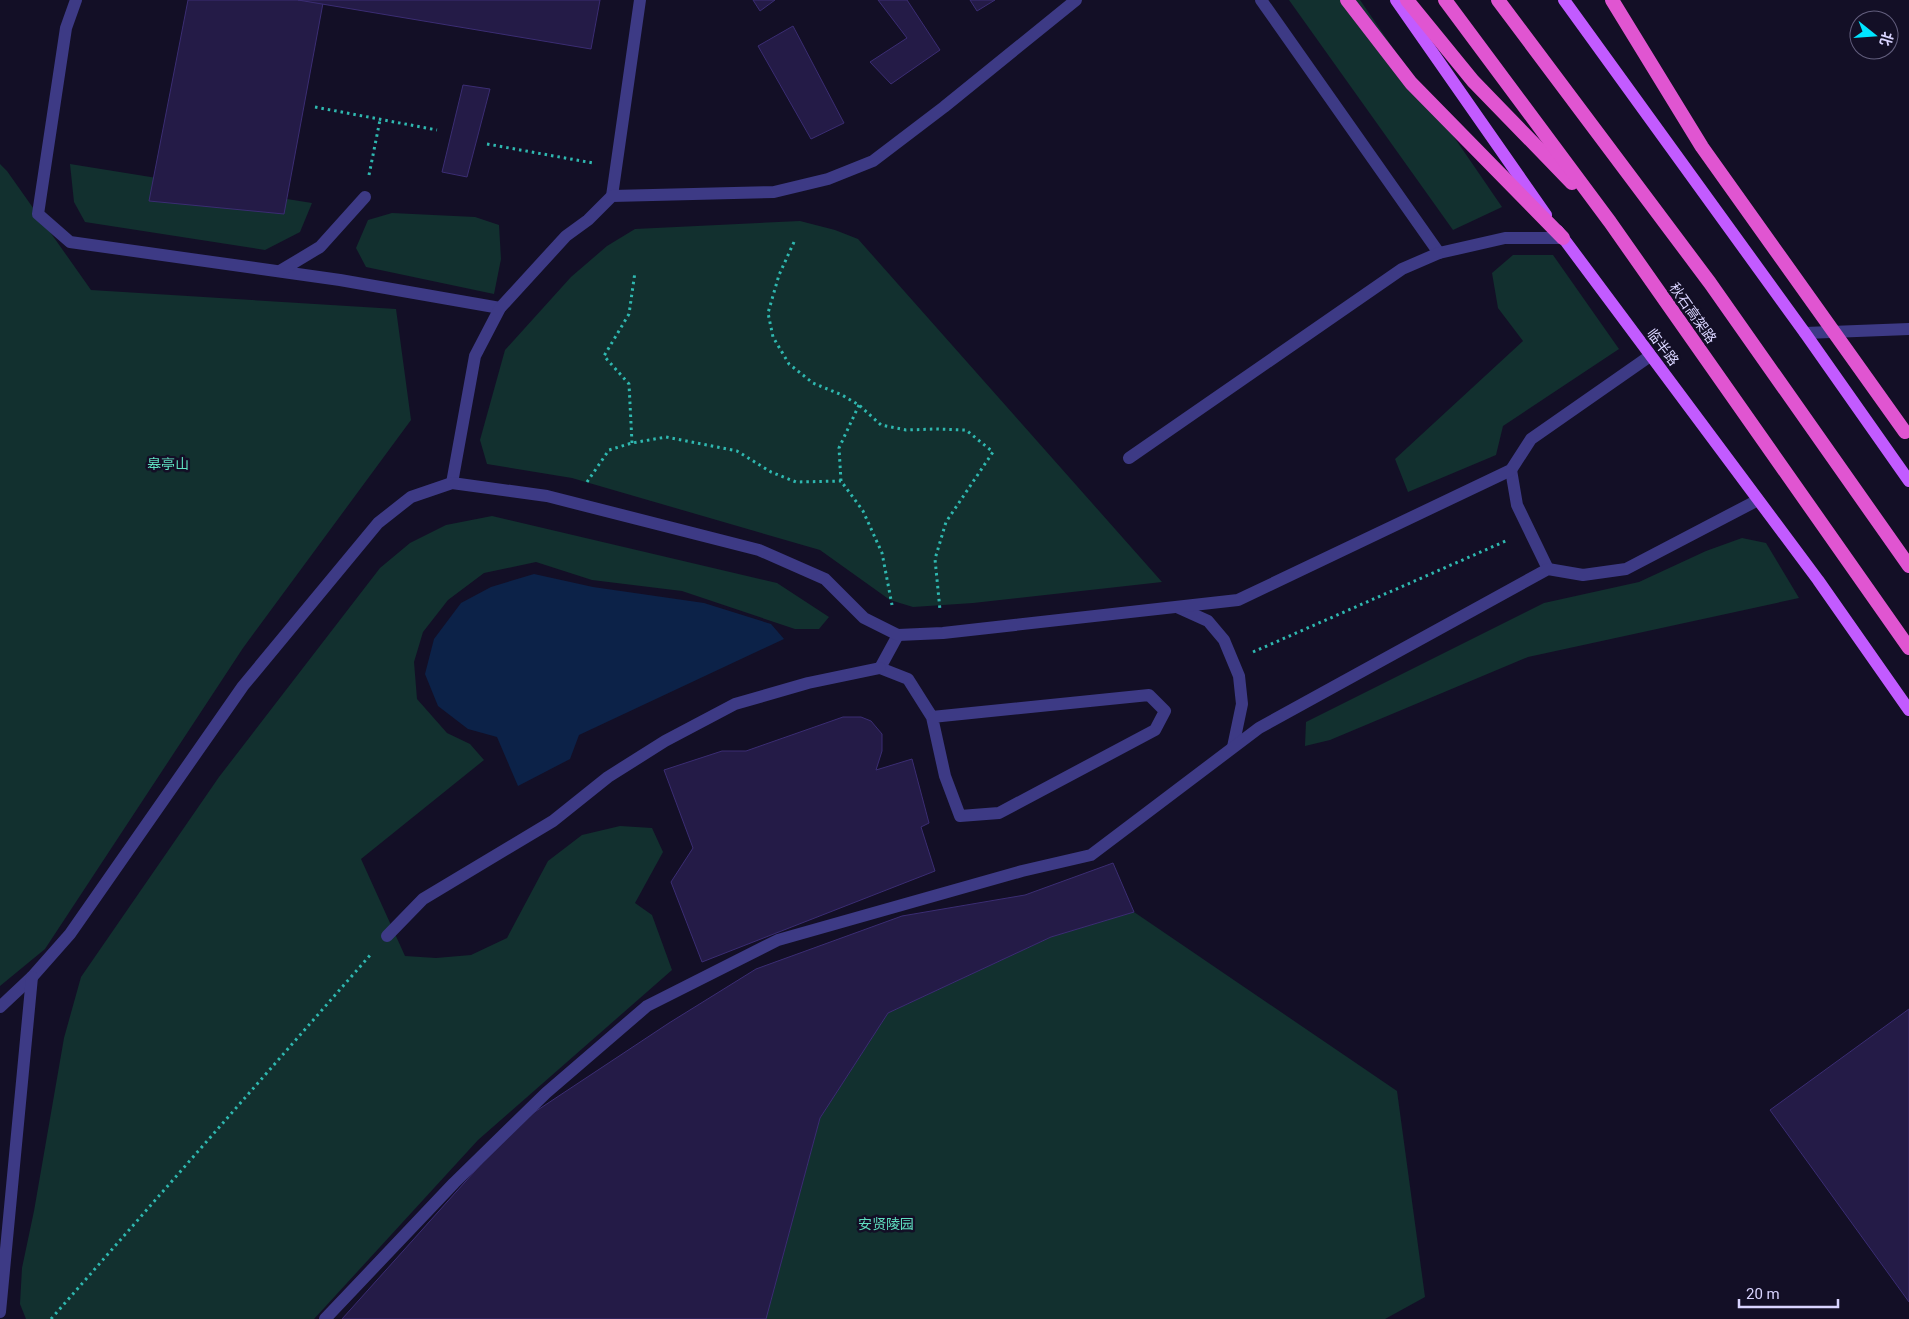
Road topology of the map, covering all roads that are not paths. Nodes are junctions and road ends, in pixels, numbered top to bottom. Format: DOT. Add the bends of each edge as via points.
graph roads {
  1 [pos="76,0"];
  2 [pos="640,0"];
  3 [pos="1076,0"];
  4 [pos="1261,0"];
  5 [pos="1347,0"];
  6 [pos="1396,0"];
  7 [pos="1407,0"];
  8 [pos="1445,0"];
  9 [pos="1498,0"];
  10 [pos="1564,0"];
  11 [pos="1612,0"];
  12 [pos="612,196"];
  13 [pos="365,197"];
  14 [pos="1610,222"];
  15 [pos="1563,238"];
  16 [pos="1439,253"];
  17 [pos="280,271"];
  18 [pos="500,308"];
  19 [pos="1909,330"];
  20 [pos="1805,333"];
  21 [pos="1650,356"];
  22 [pos="1909,439"];
  23 [pos="1129,458"];
  24 [pos="1511,470"];
  25 [pos="1909,481"];
  26 [pos="452,483"];
  27 [pos="1758,500"];
  28 [pos="1909,566"];
  29 [pos="1548,569"];
  30 [pos="1177,607"];
  31 [pos="898,635"];
  32 [pos="1909,648"];
  33 [pos="880,668"];
  34 [pos="1909,710"];
  35 [pos="932,717"];
  36 [pos="1234,747"];
  37 [pos="387,936"];
  38 [pos="32,977"];
  39 [pos="0,1007"];
  40 [pos="0,1312"];
  41 [pos="325,1319"];
  1 -- 17 [label="street" via="66,28 38,214 70,242"];
  2 -- 12 [label="street"];
  3 -- 12 [label="street" via="872,161 828,179 774,192"];
  4 -- 16 [label="street"];
  5 -- 15 [label="highway" via="1411,83"];
  6 -- 15 [label="main road, 临半路"];
  7 -- 14 [label="highway" via="1473,81"];
  8 -- 14 [label="highway, 秋石高架路"];
  9 -- 28 [label="highway" via="1710,283"];
  10 -- 20 [label="main road"];
  11 -- 22 [label="highway, bridge" via="1702,146"];
  12 -- 18 [label="street" via="566,236"];
  13 -- 17 [label="street" via="320,247"];
  14 -- 32 [label="highway, 秋石高架路"];
  15 -- 16 [label="street" via="1505,238"];
  15 -- 21 [label="main road, 临半路"];
  16 -- 23 [label="street" via="1402,269"];
  17 -- 18 [label="street"];
  18 -- 26 [label="street" via="474,356"];
  19 -- 20 [label="street"];
  20 -- 25 [label="main road"];
  21 -- 24 [label="street" via="1531,439"];
  21 -- 27 [label="main road, 临半路"];
  24 -- 29 [label="street" via="1517,505"];
  24 -- 30 [label="street" via="1238,600"];
  26 -- 31 [label="street" via="547,496 759,550 825,580 864,618"];
  26 -- 38 [label="street" via="411,497 378,522 243,686 70,934"];
  27 -- 29 [label="street" via="1626,569 1583,575"];
  27 -- 34 [label="main road, 临半路"];
  29 -- 36 [label="street" via="1259,728"];
  30 -- 31 [label="street" via="943,634"];
  30 -- 36 [label="street" via="1208,621 1224,640 1233,661 1239,676 1242,704"];
  31 -- 33 [label="street"];
  33 -- 35 [label="street" via="908,678"];
  33 -- 37 [label="street" via="808,683 735,704 665,741 608,777 553,821 423,899"];
  35 -- 35 [label="street" via="945,776 960,816 999,813 1155,730 1165,711 1149,695"];
  36 -- 41 [label="street" via="1091,855 1022,871 778,940 647,1006 546,1093 454,1183"];
  38 -- 39 [label="street"];
  38 -- 40 [label="street"];
}
